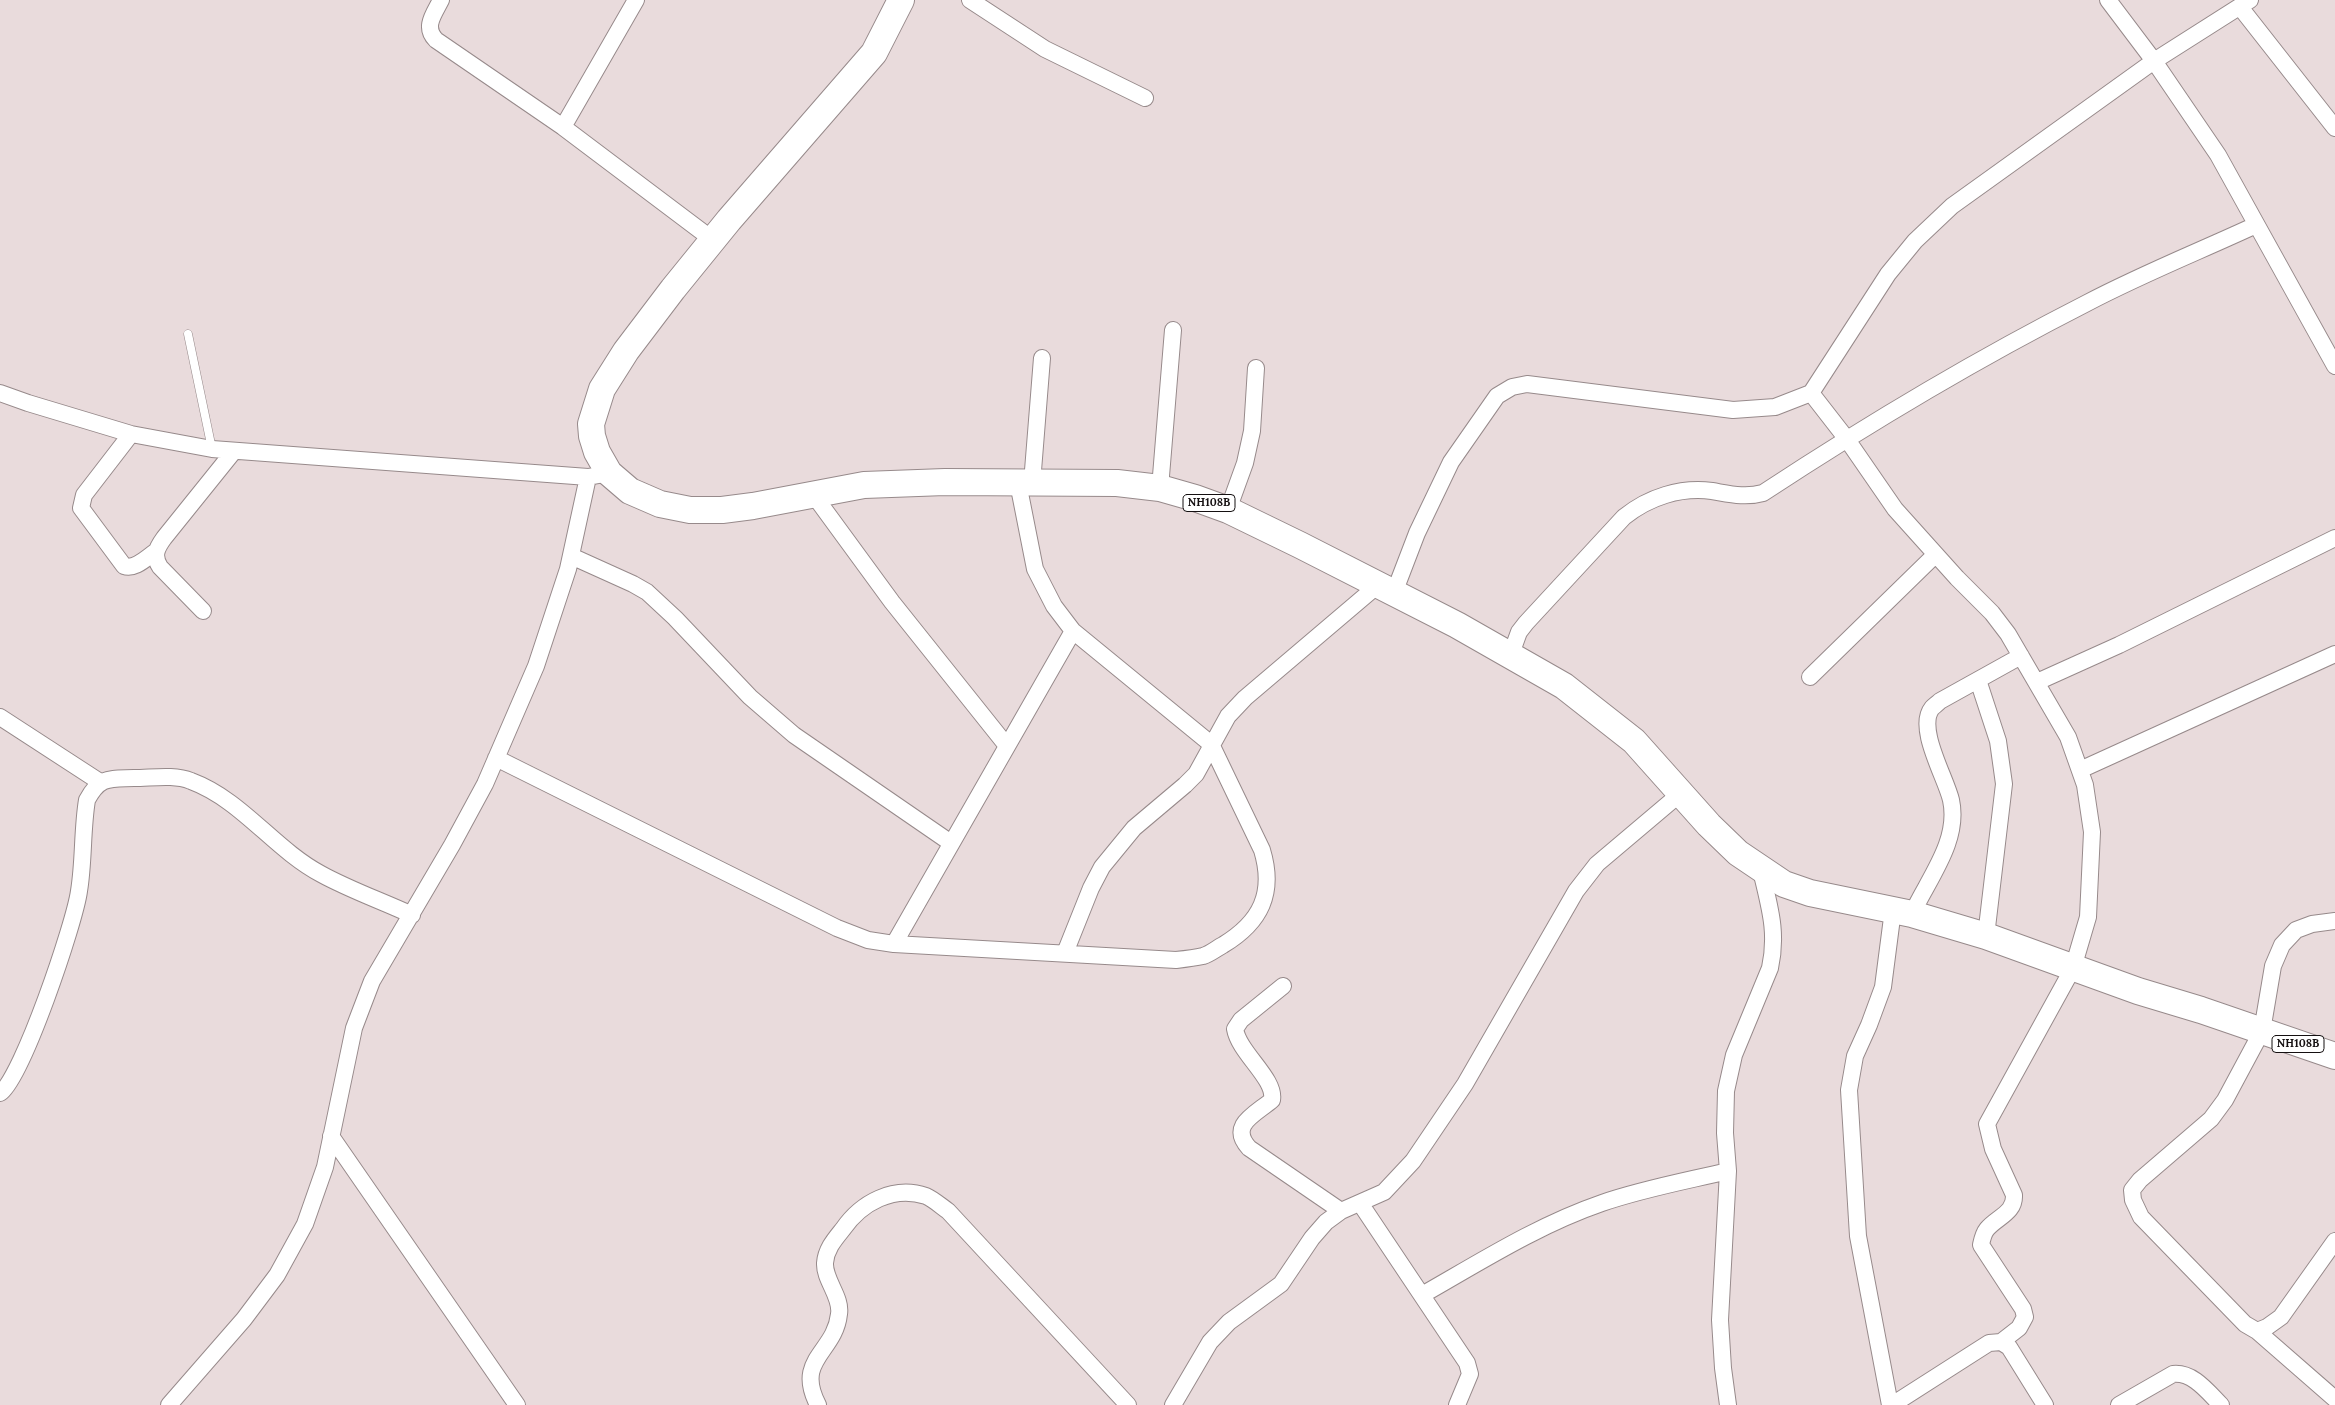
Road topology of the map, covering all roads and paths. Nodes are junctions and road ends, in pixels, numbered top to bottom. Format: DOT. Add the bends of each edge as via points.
graph roads {
  1 [pos="441,0"];
  2 [pos="636,0"];
  3 [pos="901,0"];
  4 [pos="970,0"];
  5 [pos="2108,0"];
  6 [pos="2245,4"];
  7 [pos="2154,61"];
  8 [pos="1145,98"];
  9 [pos="563,127"];
  10 [pos="2335,128"];
  11 [pos="2256,225"];
  12 [pos="713,240"];
  13 [pos="1173,330"];
  14 [pos="188,334"];
  15 [pos="1042,358"];
  16 [pos="2334,361"];
  17 [pos="1256,368"];
  18 [pos="0,393"];
  19 [pos="1811,393"];
  20 [pos="131,434"];
  21 [pos="1846,438"];
  22 [pos="212,449"];
  23 [pos="234,451"];
  24 [pos="599,475"];
  25 [pos="1025,483"];
  26 [pos="1160,488"];
  27 [pos="813,494"];
  28 [pos="1228,510"];
  29 [pos="2335,538"];
  30 [pos="155,552"];
  31 [pos="1935,555"];
  32 [pos="570,556"];
  33 [pos="1386,589"];
  34 [pos="203,611"];
  35 [pos="1073,631"];
  36 [pos="1511,654"];
  37 [pos="2335,654"];
  38 [pos="2021,656"];
  39 [pos="1810,676"];
  40 [pos="1978,680"];
  41 [pos="2037,682"];
  42 [pos="0,717"];
  43 [pos="1211,744"];
  44 [pos="1007,746"];
  45 [pos="496,758"];
  46 [pos="2080,770"];
  47 [pos="100,782"];
  48 [pos="1681,793"];
  49 [pos="951,843"];
  50 [pos="1761,870"];
  51 [pos="1902,912"];
  52 [pos="412,914"];
  53 [pos="2335,921"];
  54 [pos="1986,936"];
  55 [pos="894,944"];
  56 [pos="1065,953"];
  57 [pos="2073,968"];
  58 [pos="1283,986"];
  59 [pos="2262,1031"];
  60 [pos="2335,1056"];
  61 [pos="0,1093"];
  62 [pos="331,1136"];
  63 [pos="1728,1171"];
  64 [pos="1360,1204"];
  65 [pos="1341,1211"];
  66 [pos="2335,1241"];
  67 [pos="1422,1295"];
  68 [pos="2257,1332"];
  69 [pos="2000,1342"];
  70 [pos="2335,1399"];
  71 [pos="1126,1404"];
  72 [pos="2122,1404"];
  73 [pos="169,1405"];
  74 [pos="517,1405"];
  75 [pos="818,1405"];
  76 [pos="1173,1405"];
  77 [pos="1457,1405"];
  78 [pos="1728,1405"];
  79 [pos="1891,1405"];
  80 [pos="2045,1405"];
  81 [pos="2221,1405"];
  1 -- 9 [label="street" via="430,24 432,36"];
  2 -- 9 [label="street"];
  3 -- 12 [label="highway, NH108B" via="874,53"];
  4 -- 8 [label="street" via="1045,49"];
  5 -- 7 [label="street"];
  6 -- 7 [label="street"];
  6 -- 10 [label="street"];
  7 -- 11 [label="street" via="2218,155"];
  7 -- 19 [label="street" via="1952,206 1915,241 1865,308"];
  9 -- 12 [label="street"];
  11 -- 16 [label="street"];
  11 -- 21 [label="street" via="2088,302 1946,378"];
  12 -- 24 [label="highway, NH108B" via="645,326 602,389 591,424"];
  13 -- 26 [label="street"];
  14 -- 22 [label="lane"];
  15 -- 25 [label="street"];
  17 -- 28 [label="street" via="1252,431 1245,463"];
  18 -- 20 [label="street"];
  19 -- 21 [label="street"];
  19 -- 33 [label="street" via="1775,407 1733,410 1527,384 1512,387 1497,396 1451,462"];
  20 -- 22 [label="street"];
  20 -- 30 [label="street" via="84,495 81,508 124,566 135,566"];
  21 -- 31 [label="street" via="1895,509"];
  21 -- 36 [label="street" via="1763,492 1751,496 1680,491 1638,506 1624,517 1526,623"];
  22 -- 23 [label="street"];
  23 -- 24 [label="street"];
  23 -- 30 [label="street"];
  24 -- 27 [label="highway, NH108B" via="660,504 690,510 753,506"];
  24 -- 32 [label="street"];
  25 -- 26 [label="highway, NH108B" via="1117,483"];
  25 -- 27 [label="highway, NH108B" via="864,485"];
  25 -- 35 [label="street" via="1035,569 1054,606"];
  26 -- 28 [label="highway, NH108B"];
  27 -- 44 [label="street" via="892,602"];
  28 -- 33 [label="highway, NH108B"];
  29 -- 41 [label="street"];
  30 -- 34 [label="street" via="160,567"];
  31 -- 38 [label="street" via="1992,613"];
  31 -- 39 [label="street"];
  32 -- 45 [label="street" via="536,666"];
  32 -- 49 [label="street" via="647,592 744,690 794,735"];
  33 -- 36 [label="highway, NH108B"];
  33 -- 43 [label="street" via="1245,698 1228,716"];
  35 -- 43 [label="street"];
  35 -- 44 [label="street"];
  36 -- 48 [label="highway, NH108B" via="1564,686 1612,723 1634,741"];
  37 -- 46 [label="street"];
  38 -- 40 [label="street"];
  38 -- 41 [label="street"];
  40 -- 51 [label="street" via="1940,701 1931,709 1927,720 1927,733 1951,800 1952,831 1945,852"];
  40 -- 54 [label="street" via="1998,741 2004,784"];
  41 -- 46 [label="street" via="2068,737"];
  42 -- 47 [label="street"];
  43 -- 56 [label="street" via="1196,774 1134,828 1102,867"];
  43 -- 56 [label="street" via="1262,850 1267,868 1267,889 1257,914 1240,934 1205,956 1176,960"];
  44 -- 49 [label="street"];
  45 -- 52 [label="street" via="457,836"];
  45 -- 55 [label="street" via="837,928 868,940"];
  46 -- 57 [label="street" via="2092,832 2088,917"];
  47 -- 52 [label="street" via="106,779 174,777 190,780 230,803 296,859 321,874"];
  47 -- 61 [label="street" via="87,800 79,892 68,940 14,1074"];
  48 -- 50 [label="highway, NH108B" via="1738,853"];
  48 -- 64 [label="street" via="1597,864 1576,891 1465,1084 1413,1162 1384,1192"];
  49 -- 55 [label="street"];
  50 -- 51 [label="highway, NH108B" via="1784,884 1810,893"];
  50 -- 63 [label="street" via="1775,940 1770,968 1729,1073 1725,1133"];
  51 -- 54 [label="highway, NH108B"];
  51 -- 79 [label="street" via="1883,987 1855,1056 1849,1090 1858,1236"];
  52 -- 62 [label="street" via="372,981 354,1028"];
  53 -- 59 [label="street" via="2296,930 2282,945 2274,966"];
  54 -- 57 [label="highway, NH108B"];
  55 -- 56 [label="street"];
  57 -- 59 [label="highway, NH108B"];
  57 -- 69 [label="street" via="1987,1124 1993,1149 2015,1203 1987,1230 1981,1245 2025,1316 2019,1328"];
  58 -- 65 [label="street" via="1241,1020 1235,1029 1242,1048 1273,1094 1272,1100 1244,1122 1240,1129 1241,1140"];
  59 -- 60 [label="highway, NH108B"];
  59 -- 68 [label="street" via="2211,1120 2132,1190 2141,1217 2245,1324"];
  62 -- 73 [label="street" via="325,1167 305,1224 277,1275 244,1320"];
  62 -- 74 [label="street"];
  63 -- 67 [label="street" via="1604,1202 1569,1215 1532,1232"];
  63 -- 78 [label="street" via="1720,1320"];
  64 -- 65 [label="street"];
  64 -- 67 [label="street"];
  65 -- 76 [label="street" via="1312,1238 1281,1284 1217,1334"];
  66 -- 68 [label="street" via="2281,1317"];
  67 -- 77 [label="street" via="1462,1355 1470,1374"];
  68 -- 70 [label="street"];
  69 -- 79 [label="street" via="1990,1343"];
  69 -- 80 [label="street" via="2009,1347"];
  71 -- 75 [label="street" via="948,1211 926,1197 905,1193 886,1195 866,1206 851,1217 829,1248 827,1275 840,1313 809,1377"];
  72 -- 81 [label="street" via="2173,1374 2183,1373"];
}
